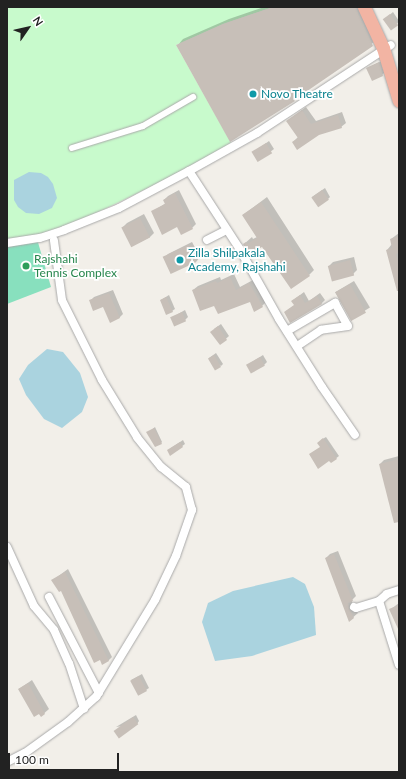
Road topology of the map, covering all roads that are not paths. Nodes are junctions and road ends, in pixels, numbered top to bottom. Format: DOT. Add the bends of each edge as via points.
graph roads {
  1 [pos="364,7"];
  2 [pos="373,7"];
  3 [pos="387,46"];
  4 [pos="399,71"];
  5 [pos="193,97"];
  6 [pos="399,97"];
  7 [pos="72,148"];
  8 [pos="189,171"];
  9 [pos="227,230"];
  10 [pos="207,240"];
  11 [pos="54,241"];
  12 [pos="7,243"];
  13 [pos="287,331"];
  14 [pos="297,346"];
  15 [pos="356,435"];
  16 [pos="7,547"];
  17 [pos="399,590"];
  18 [pos="49,597"];
  19 [pos="379,602"];
  20 [pos="354,606"];
  21 [pos="399,665"];
  22 [pos="99,693"];
  23 [pos="84,708"];
  24 [pos="7,762"];
  1 -- 3 [label="highway"];
  2 -- 3 [label="highway"];
  3 -- 4 [label="highway"];
  3 -- 6 [label="highway"];
  3 -- 8 [label="street" via="257,133"];
  5 -- 7 [label="street" via="143,126"];
  8 -- 9 [label="street"];
  8 -- 12 [label="street" via="119,208 64,230 40,238"];
  9 -- 10 [label="street"];
  9 -- 13 [label="street"];
  11 -- 22 [label="street" via="62,300 102,380 137,437 161,468 186,487 192,510 176,556 155,600"];
  13 -- 14 [label="street"];
  13 -- 14 [label="street" via="335,303 348,326 321,330"];
  14 -- 15 [label="street"];
  16 -- 23 [label="street" via="34,606 54,630 69,663"];
  17 -- 19 [label="street" via="387,594"];
  18 -- 22 [label="street"];
  19 -- 20 [label="street" via="356,608"];
  19 -- 21 [label="street"];
  22 -- 23 [label="street"];
  23 -- 24 [label="street" via="25,753"];
}
